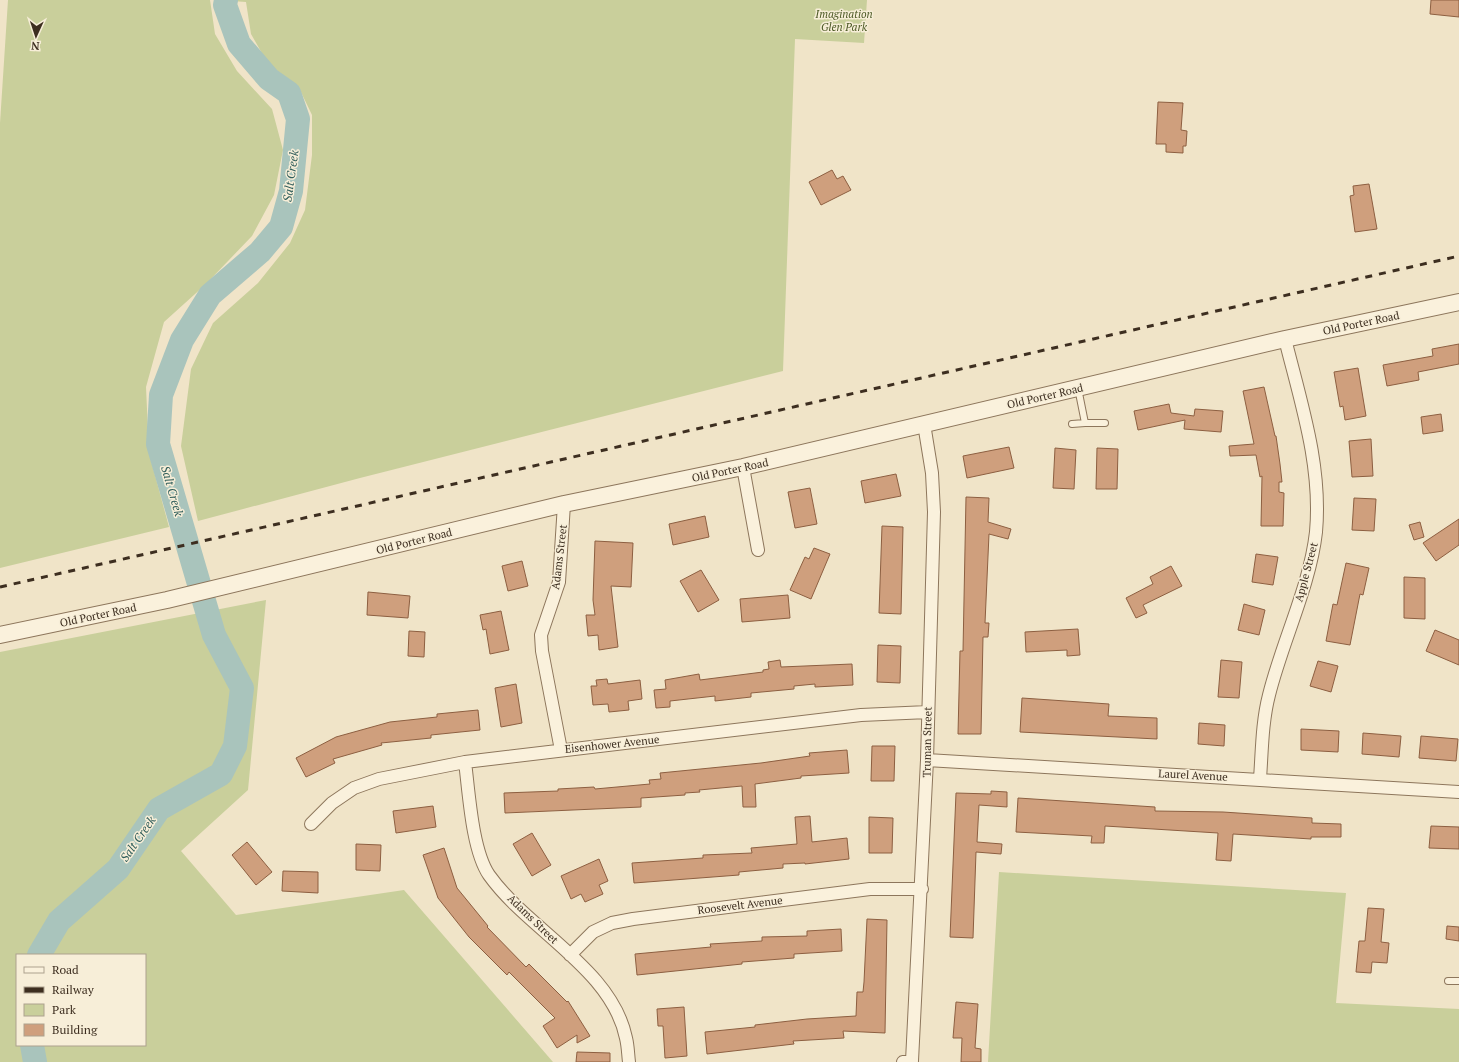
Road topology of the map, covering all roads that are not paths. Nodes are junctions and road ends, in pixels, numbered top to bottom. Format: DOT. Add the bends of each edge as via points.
graph roads {
  1 [pos="1459,302"];
  2 [pos="1286,339"];
  3 [pos="1078,388"];
  4 [pos="1085,423"];
  5 [pos="1105,423"];
  6 [pos="924,424"];
  7 [pos="1072,424"];
  8 [pos="743,467"];
  9 [pos="564,504"];
  10 [pos="758,550"];
  11 [pos="0,635"];
  12 [pos="928,712"];
  13 [pos="561,750"];
  14 [pos="927,760"];
  15 [pos="465,762"];
  16 [pos="1260,779"];
  17 [pos="1459,792"];
  18 [pos="311,824"];
  19 [pos="922,889"];
  20 [pos="570,955"];
  21 [pos="1448,981"];
  22 [pos="1459,981"];
  23 [pos="908,1061"];
  24 [pos="629,1062"];
  1 -- 2 [label="street, Old Porter Road"];
  2 -- 3 [label="street, Old Porter Road"];
  2 -- 16 [label="street, Apple Street" via="1313,453 1316,525 1312,557 1269,695 1263,729"];
  3 -- 4 [label="lane"];
  3 -- 6 [label="street, Old Porter Road"];
  4 -- 5 [label="lane"];
  4 -- 7 [label="lane"];
  6 -- 8 [label="street, Old Porter Road"];
  6 -- 12 [label="street, Truman Street" via="934,493"];
  8 -- 9 [label="street, Old Porter Road"];
  8 -- 10 [label="street"];
  9 -- 11 [label="street, Old Porter Road" via="167,600"];
  9 -- 13 [label="street, Adams Street" via="559,582 541,634"];
  12 -- 13 [label="street, Eisenhower Avenue" via="861,715"];
  12 -- 14 [label="street, Truman Street"];
  13 -- 15 [label="street, Eisenhower Avenue"];
  14 -- 16 [label="street, Laurel Avenue"];
  14 -- 19 [label="street, Truman Street"];
  15 -- 18 [label="street, Eisenhower Avenue" via="386,778 354,788 332,803"];
  15 -- 20 [label="street, Adams Street" via="476,843 488,874 514,904"];
  16 -- 17 [label="street, Laurel Avenue"];
  19 -- 20 [label="street, Roosevelt Avenue" via="870,889 633,919 612,923 593,932"];
  19 -- 23 [label="street, Truman Street"];
  20 -- 24 [label="street, Adams Street" via="600,984 615,1010 626,1037"];
  21 -- 22 [label="lane"];
}
